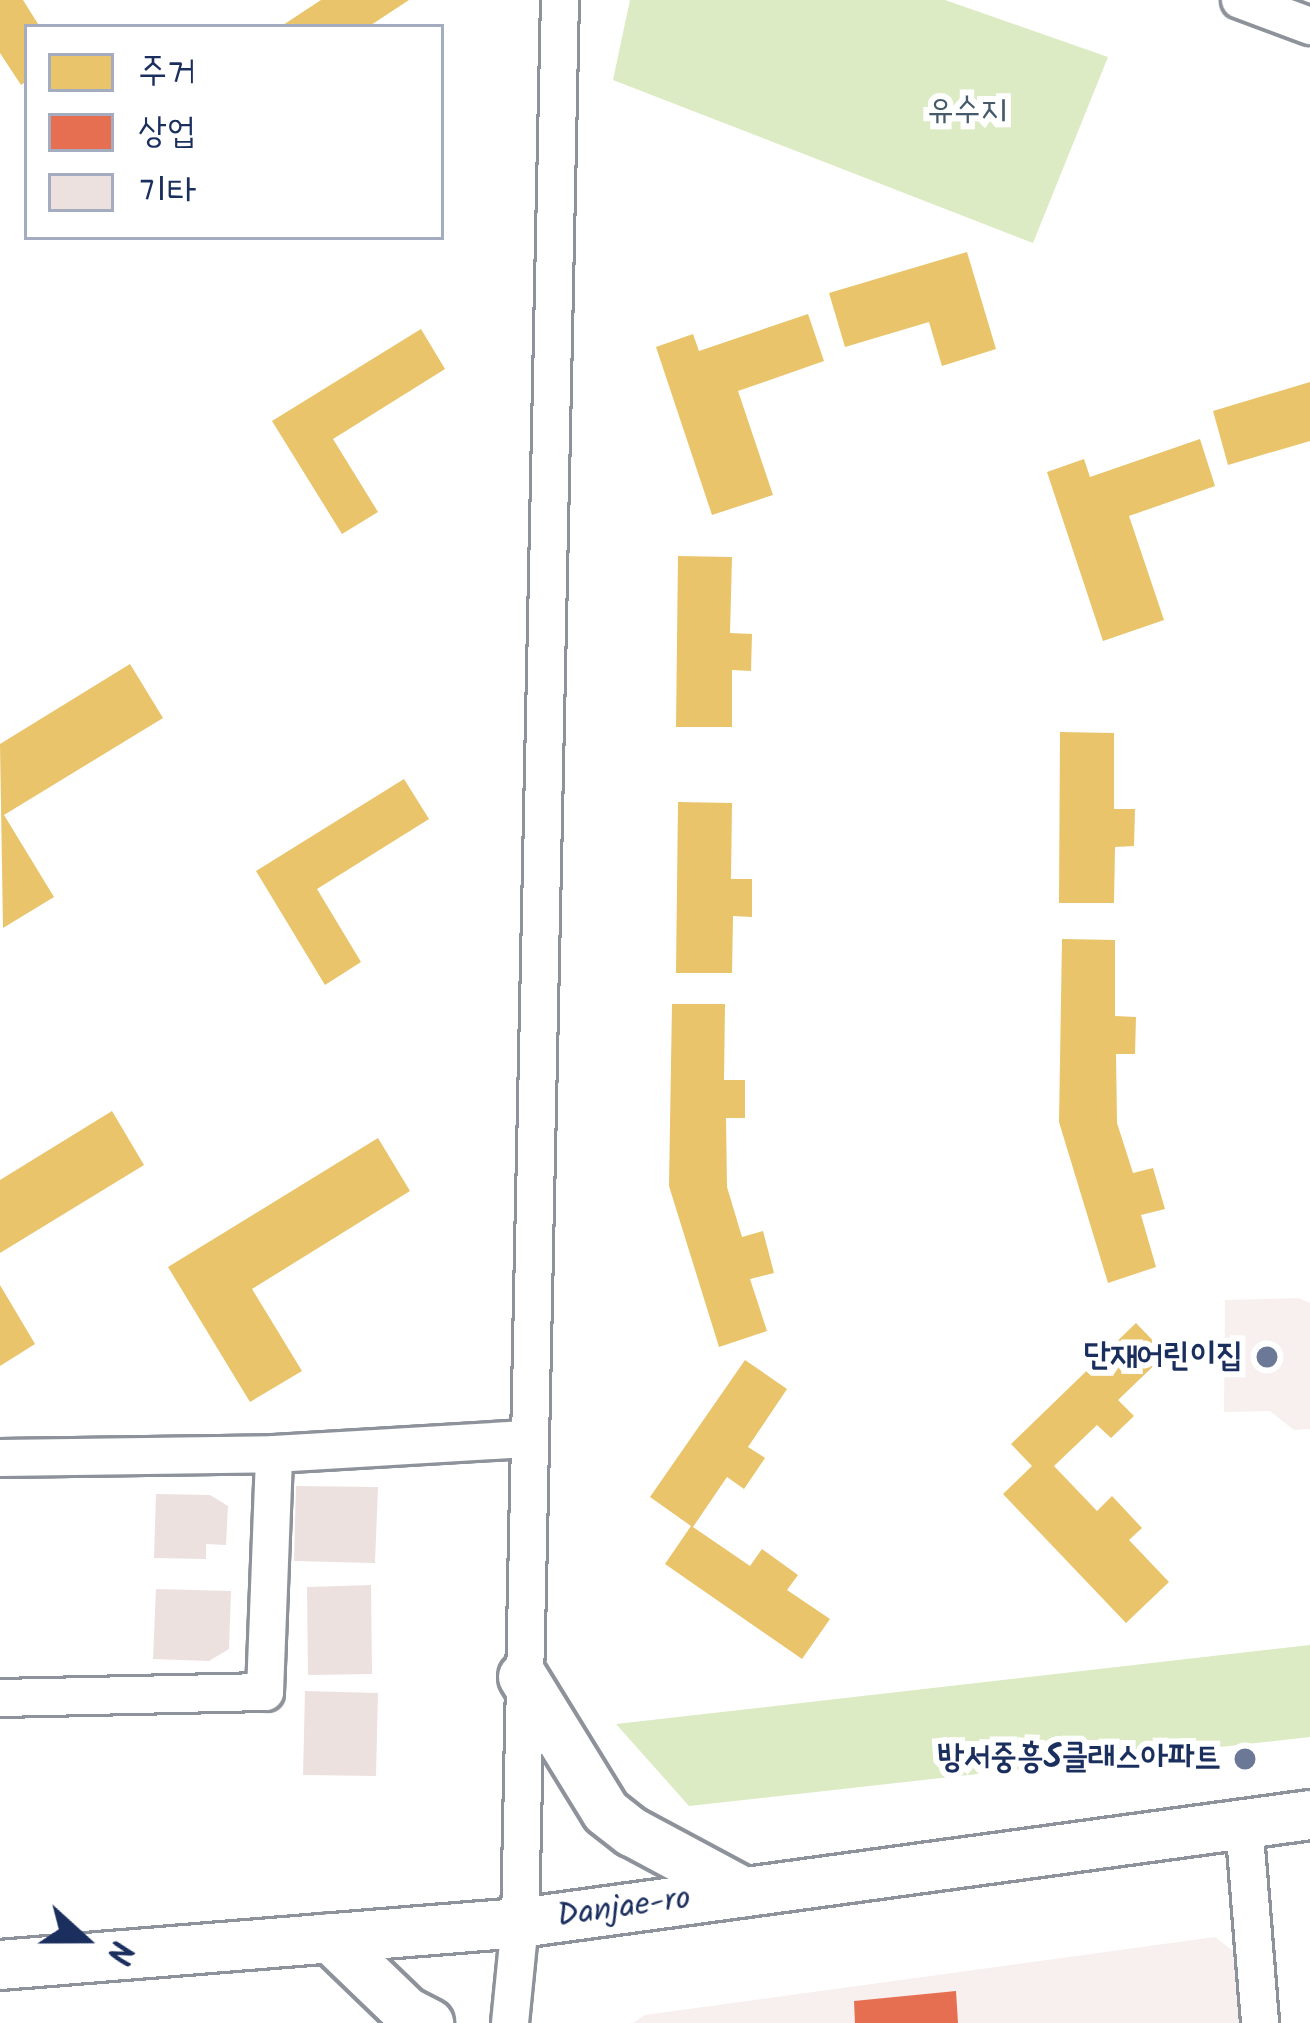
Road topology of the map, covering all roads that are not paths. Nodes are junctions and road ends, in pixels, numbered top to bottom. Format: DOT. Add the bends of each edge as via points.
graph roads {
  1 [pos="560,0"];
  2 [pos="1240,0"];
  3 [pos="1310,26"];
  4 [pos="526,1439"];
  5 [pos="274,1454"];
  6 [pos="0,1458"];
  7 [pos="523,1677"];
  8 [pos="0,1698"];
  9 [pos="1310,1815"];
  10 [pos="1244,1823"];
  11 [pos="744,1892"];
  12 [pos="520,1923"];
  13 [pos="330,1938"];
  14 [pos="0,1965"];
  15 [pos="429,2023"];
  16 [pos="510,2023"];
  17 [pos="1260,2023"];
  1 -- 4 [label="street"];
  2 -- 3 [label="street"];
  4 -- 5 [label="street"];
  4 -- 7 [label="street"];
  5 -- 6 [label="street"];
  5 -- 8 [label="street" via="265,1692"];
  7 -- 11 [label="street" via="606,1812"];
  7 -- 12 [label="street"];
  9 -- 10 [label="street, Danjae-ro"];
  10 -- 11 [label="street, Danjae-ro"];
  10 -- 17 [label="street"];
  11 -- 12 [label="street, Danjae-ro"];
  12 -- 13 [label="street, Danjae-ro"];
  12 -- 16 [label="street"];
  13 -- 14 [label="street, Danjae-ro"];
  13 -- 15 [label="street"];
}
